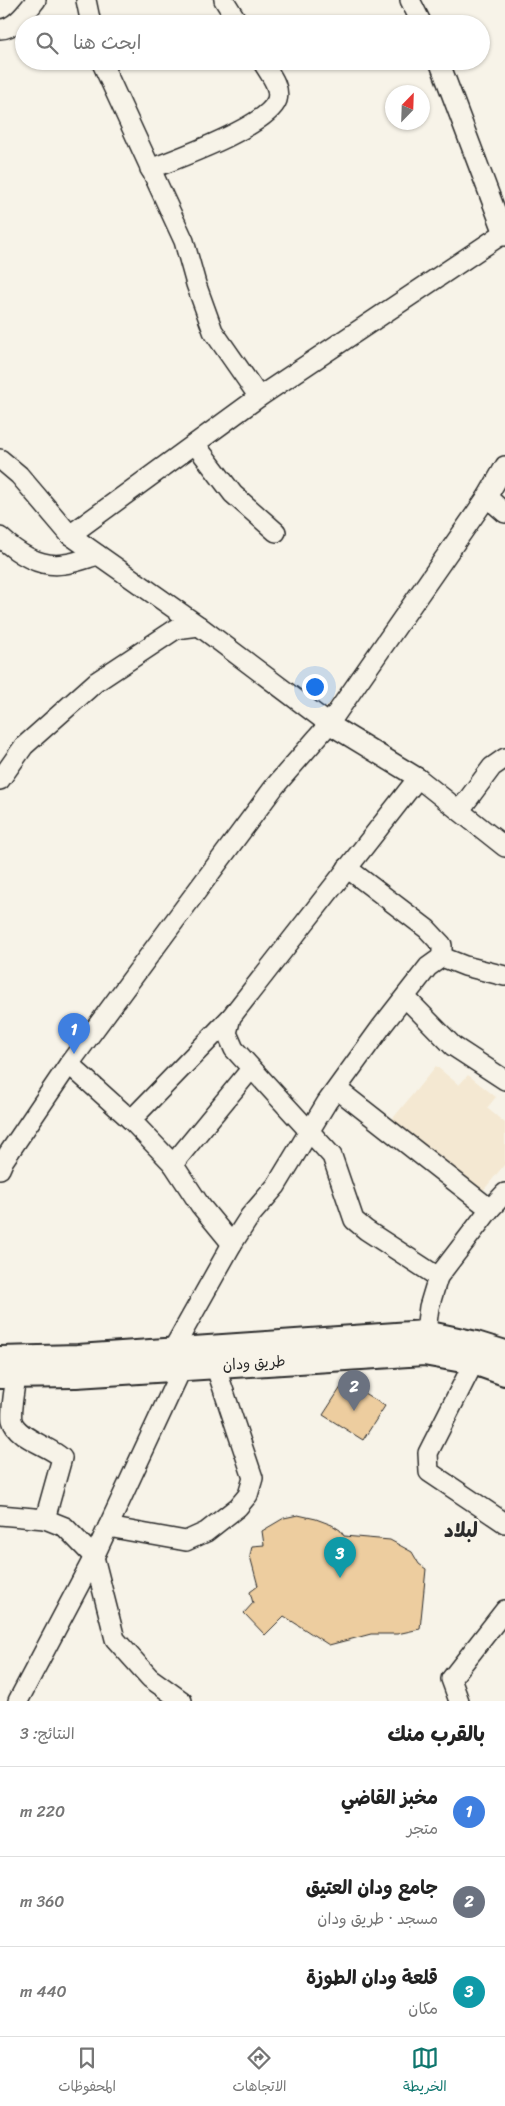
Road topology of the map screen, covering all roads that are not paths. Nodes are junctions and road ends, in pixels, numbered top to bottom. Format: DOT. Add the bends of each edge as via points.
graph roads {
  1 [pos="36,0"];
  2 [pos="86,0"];
  3 [pos="224,0"];
  4 [pos="410,0"];
  5 [pos="23,15"];
  6 [pos="89,15"];
  7 [pos="233,15"];
  8 [pos="418,15"];
  9 [pos="15,22"];
  10 [pos="0,29"];
  11 [pos="105,70"];
  12 [pos="267,70"];
  13 [pos="442,70"];
  14 [pos="150,169"];
  15 [pos="505,235"];
  16 [pos="259,397"];
  17 [pos="195,444"];
  18 [pos="0,459"];
  19 [pos="505,466"];
  20 [pos="487,497"];
  21 [pos="505,513"];
  22 [pos="276,532"];
  23 [pos="70,535"];
  24 [pos="0,537"];
  25 [pos="98,555"];
  26 [pos="199,626"];
  27 [pos="329,724"];
  28 [pos="505,758"];
  29 [pos="418,778"];
  30 [pos="0,780"];
  31 [pos="460,810"];
  32 [pos="505,847"];
  33 [pos="347,868"];
  34 [pos="442,957"];
  35 [pos="505,976"];
  36 [pos="405,997"];
  37 [pos="231,1017"];
  38 [pos="69,1064"];
  39 [pos="251,1069"];
  40 [pos="505,1080"];
  41 [pos="337,1089"];
  42 [pos="131,1120"];
  43 [pos="309,1132"];
  44 [pos="172,1164"];
  45 [pos="0,1169"];
  46 [pos="505,1192"];
  47 [pos="490,1209"];
  48 [pos="232,1244"];
  49 [pos="438,1277"];
  50 [pos="425,1343"];
  51 [pos="505,1353"];
  52 [pos="0,1359"];
  53 [pos="177,1360"];
  54 [pos="474,1362"];
  55 [pos="215,1365"];
  56 [pos="505,1373"];
  57 [pos="8,1376"];
  58 [pos="0,1516"];
  59 [pos="45,1519"];
  60 [pos="505,1523"];
  61 [pos="108,1527"];
  62 [pos="94,1557"];
  63 [pos="505,1610"];
  64 [pos="18,1701"];
  65 [pos="182,1701"];
  66 [pos="459,1701"];
  1 -- 5 [label="street"];
  2 -- 6 [label="street"];
  3 -- 7 [label="street"];
  4 -- 8 [label="street"];
  9 -- 10 [label="street" via="6,29"];
  11 -- 14 [label="street"];
  12 -- 14 [label="street" via="278,91 268,112 218,143"];
  13 -- 15 [label="street"];
  14 -- 16 [label="street" via="184,241 213,331"];
  15 -- 16 [label="street"];
  16 -- 17 [label="street"];
  17 -- 22 [label="street" via="233,494"];
  17 -- 23 [label="street"];
  18 -- 23 [label="street" via="20,475"];
  19 -- 20 [label="street"];
  20 -- 21 [label="street"];
  20 -- 27 [label="street"];
  23 -- 25 [label="street"];
  24 -- 25 [label="street" via="32,561 62,565"];
  25 -- 26 [label="street"];
  26 -- 27 [label="street"];
  26 -- 30 [label="street" via="176,628 96,682 24,746"];
  27 -- 29 [label="street"];
  27 -- 38 [label="street" via="275,786"];
  28 -- 31 [label="street" via="492,767"];
  29 -- 31 [label="street"];
  29 -- 33 [label="street"];
  31 -- 32 [label="street"];
  33 -- 34 [label="street" via="427,930 442,945"];
  33 -- 37 [label="street"];
  34 -- 35 [label="street"];
  34 -- 36 [label="street" via="428,967"];
  36 -- 40 [label="street" via="453,1046"];
  36 -- 41 [label="street"];
  37 -- 39 [label="street" via="227,1033 234,1049"];
  37 -- 42 [label="street"];
  38 -- 42 [label="street"];
  38 -- 45 [label="street"];
  39 -- 43 [label="street"];
  39 -- 44 [label="street"];
  41 -- 43 [label="street"];
  41 -- 47 [label="street"];
  42 -- 44 [label="street"];
  43 -- 48 [label="street" via="276,1186 250,1216"];
  43 -- 49 [label="street" via="332,1156 354,1220"];
  44 -- 48 [label="street"];
  46 -- 47 [label="street"];
  47 -- 49 [label="street"];
  48 -- 53 [label="street"];
  49 -- 50 [label="street" via="429,1306"];
  50 -- 51 [label="main road, طريق ودان" via="476,1344"];
  50 -- 53 [label="main road, طريق ودان"];
  50 -- 54 [label="main road, طريق ودان"];
  50 -- 55 [label="main road, طريق ودان"];
  52 -- 53 [label="main road, طريق ودان"];
  53 -- 55 [label="main road, طريق ودان"];
  53 -- 57 [label="main road, طريق ودان" via="76,1375"];
  53 -- 61 [label="street"];
  54 -- 56 [label="main road, طريق ودان"];
  54 -- 60 [label="street" via="428,1452 429,1472"];
  55 -- 61 [label="street" via="253,1478 248,1494 238,1507 206,1532 186,1541"];
  57 -- 59 [label="street" via="12,1420 19,1431 62,1458"];
  58 -- 59 [label="street"];
  59 -- 62 [label="street" via="65,1527"];
  61 -- 62 [label="street"];
  62 -- 64 [label="street"];
  62 -- 65 [label="street" via="115,1639 150,1678"];
  63 -- 66 [label="street" via="452,1679"];
}
